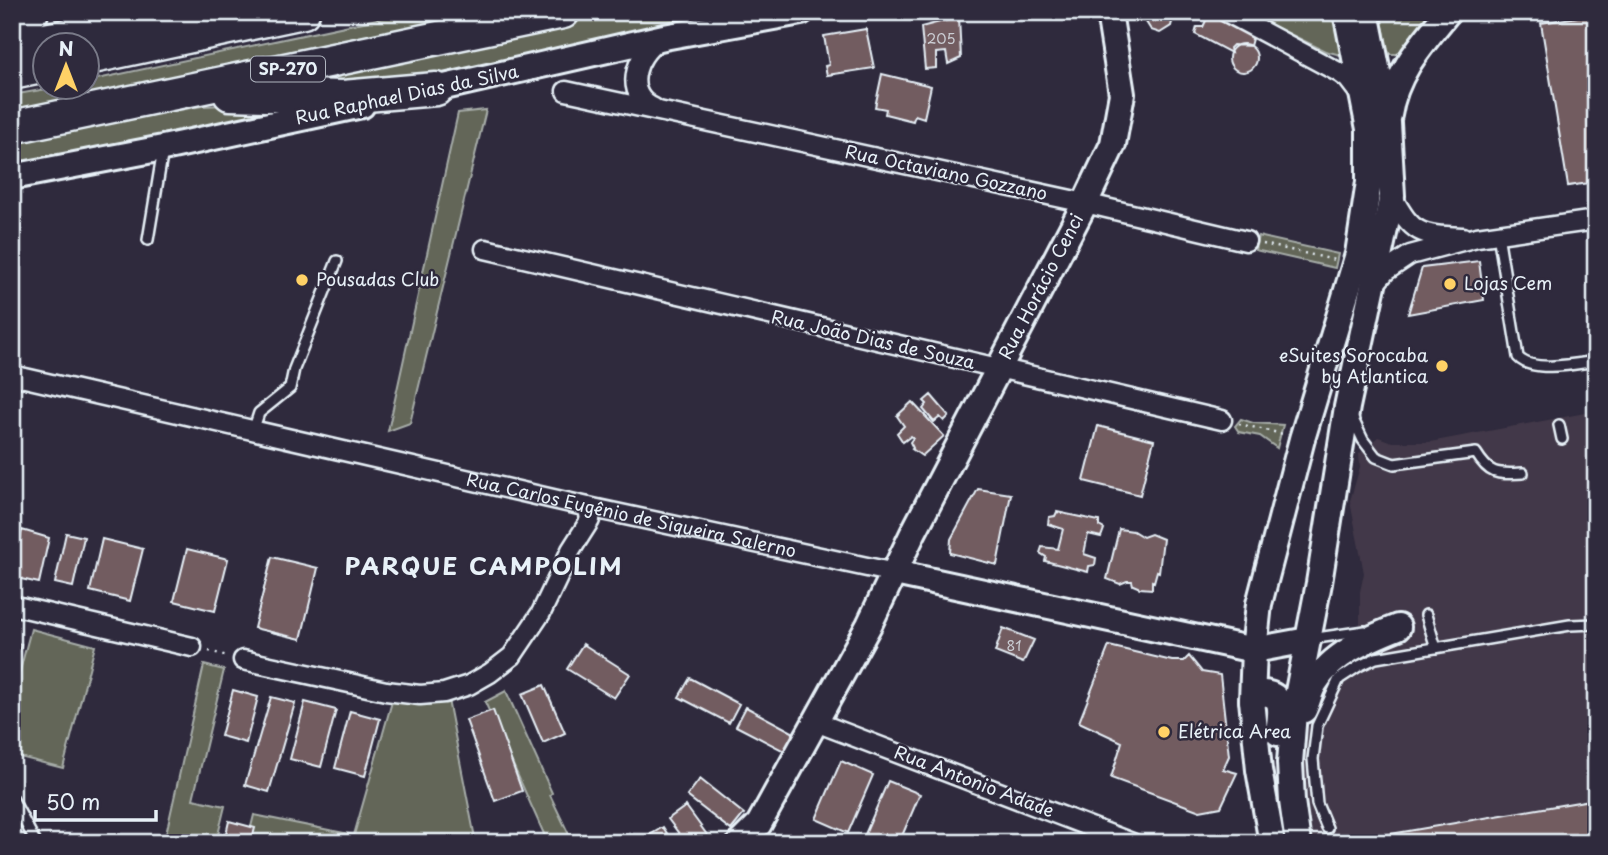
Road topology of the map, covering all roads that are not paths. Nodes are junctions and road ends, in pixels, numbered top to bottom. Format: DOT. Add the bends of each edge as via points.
graph roads {
  1 [pos="32,12"];
  2 [pos="179,12"];
  3 [pos="303,12"];
  4 [pos="563,12"];
  5 [pos="801,12"];
  6 [pos="1226,12"];
  7 [pos="1346,12"];
  8 [pos="1366,12"];
  9 [pos="1448,12"];
  10 [pos="12,18"];
  11 [pos="1112,18"];
  12 [pos="664,37"];
  13 [pos="12,47"];
  14 [pos="102,55"];
  15 [pos="32,69"];
  16 [pos="12,73"];
  17 [pos="436,89"];
  18 [pos="566,91"];
  19 [pos="1362,98"];
  20 [pos="134,101"];
  21 [pos="661,110"];
  22 [pos="1388,123"];
  23 [pos="12,127"];
  24 [pos="163,148"];
  25 [pos="12,177"];
  26 [pos="1392,196"];
  27 [pos="1085,203"];
  28 [pos="1596,220"];
  29 [pos="1498,234"];
  30 [pos="1477,237"];
  31 [pos="148,240"];
  32 [pos="1246,241"];
  33 [pos="485,249"];
  34 [pos="337,261"];
  35 [pos="1374,285"];
  36 [pos="1596,361"];
  37 [pos="998,369"];
  38 [pos="12,375"];
  39 [pos="1347,407"];
  40 [pos="1222,420"];
  41 [pos="1559,425"];
  42 [pos="253,431"];
  43 [pos="1562,439"];
  44 [pos="1523,473"];
  45 [pos="585,506"];
  46 [pos="914,533"];
  47 [pos="895,573"];
  48 [pos="933,581"];
  49 [pos="1319,583"];
  50 [pos="12,605"];
  51 [pos="1426,615"];
  52 [pos="1596,624"];
  53 [pos="1398,627"];
  54 [pos="1308,639"];
  55 [pos="192,647"];
  56 [pos="1436,648"];
  57 [pos="1254,650"];
  58 [pos="243,660"];
  59 [pos="1252,701"];
  60 [pos="816,722"];
  61 [pos="1291,743"];
  62 [pos="12,798"];
  63 [pos="1292,801"];
  64 [pos="1327,828"];
  65 [pos="1271,840"];
  66 [pos="36,843"];
  67 [pos="740,843"];
  68 [pos="1132,843"];
  69 [pos="1298,843"];
  1 -- 10 [label="highway"];
  2 -- 13 [label="highway"];
  3 -- 14 [label="highway"];
  4 -- 20 [label="highway, SP-270"];
  5 -- 12 [label="main road, Rua Raphael Dias da Silva"];
  6 -- 19 [label="street" via="1340,73"];
  7 -- 19 [label="main road"];
  8 -- 22 [label="main road"];
  9 -- 22 [label="main road" via="1404,69"];
  11 -- 27 [label="main road, Rua Horácio Cenci" via="1122,94 1119,120 1113,144"];
  12 -- 17 [label="main road, Rua Raphael Dias da Silva"];
  12 -- 21 [label="street" via="645,51 636,74 644,103"];
  15 -- 16 [label="highway"];
  17 -- 20 [label="highway" via="343,97 242,93"];
  17 -- 24 [label="main road, Rua Raphael Dias da Silva"];
  18 -- 21 [label="street, Rua Octaviano Gozzano"];
  19 -- 57 [label="main road" via="1369,129 1369,182 1354,265 1259,604"];
  20 -- 23 [label="highway, SP-270"];
  21 -- 27 [label="street, Rua Octaviano Gozzano"];
  22 -- 26 [label="main road"];
  24 -- 25 [label="main road, Rua Raphael Dias da Silva"];
  24 -- 31 [label="lane"];
  26 -- 30 [label="street" via="1404,219 1417,231"];
  26 -- 35 [label="main road"];
  27 -- 32 [label="street, Rua Octaviano Gozzano"];
  27 -- 37 [label="main road, Rua Horácio Cenci"];
  28 -- 29 [label="street"];
  29 -- 30 [label="street"];
  29 -- 36 [label="lane" via="1518,357 1542,366"];
  30 -- 35 [label="street" via="1410,255"];
  33 -- 37 [label="street, Rua João Dias de Souza"];
  34 -- 42 [label="lane" via="290,388 259,413"];
  35 -- 39 [label="main road"];
  37 -- 40 [label="street, Rua João Dias de Souza"];
  37 -- 46 [label="main road, Rua Horácio Cenci"];
  38 -- 42 [label="street, Rua Carlos Eugênio de Siqueira Salerno"];
  39 -- 44 [label="lane" via="1376,457 1394,464 1476,453 1491,472"];
  39 -- 49 [label="main road"];
  41 -- 43 [label="lane"];
  42 -- 45 [label="street, Rua Carlos Eugênio de Siqueira Salerno"];
  45 -- 47 [label="street, Rua Carlos Eugênio de Siqueira Salerno"];
  45 -- 58 [label="street" via="590,520 541,613 512,656 469,685 421,695"];
  46 -- 47 [label="main road, Rua Horácio Cenci"];
  46 -- 48 [label="main road" via="913,560"];
  47 -- 48 [label="main road, Rua Carlos Eugênio de Siqueira Salerno"];
  47 -- 60 [label="main road, Rua Horácio Cenci"];
  48 -- 57 [label="main road, Rua Carlos Eugênio de Siqueira Salerno"];
  49 -- 54 [label="main road"];
  49 -- 57 [label="main road" via="1293,623"];
  50 -- 55 [label="street"];
  51 -- 56 [label="lane"];
  52 -- 56 [label="lane"];
  53 -- 54 [label="lane"];
  53 -- 61 [label="main road" via="1349,650 1315,682"];
  54 -- 57 [label="main road"];
  54 -- 61 [label="main road"];
  56 -- 64 [label="lane" via="1376,658 1339,680 1317,726 1313,759 1317,804"];
  57 -- 59 [label="main road"];
  59 -- 63 [label="main road" via="1263,692 1278,698 1278,743"];
  59 -- 65 [label="main road"];
  60 -- 67 [label="main road, Rua Horácio Cenci" via="759,824"];
  60 -- 68 [label="street, Rua Antonio Adade"];
  61 -- 63 [label="main road"];
  62 -- 66 [label="lane"];
  63 -- 69 [label="main road"];
}
